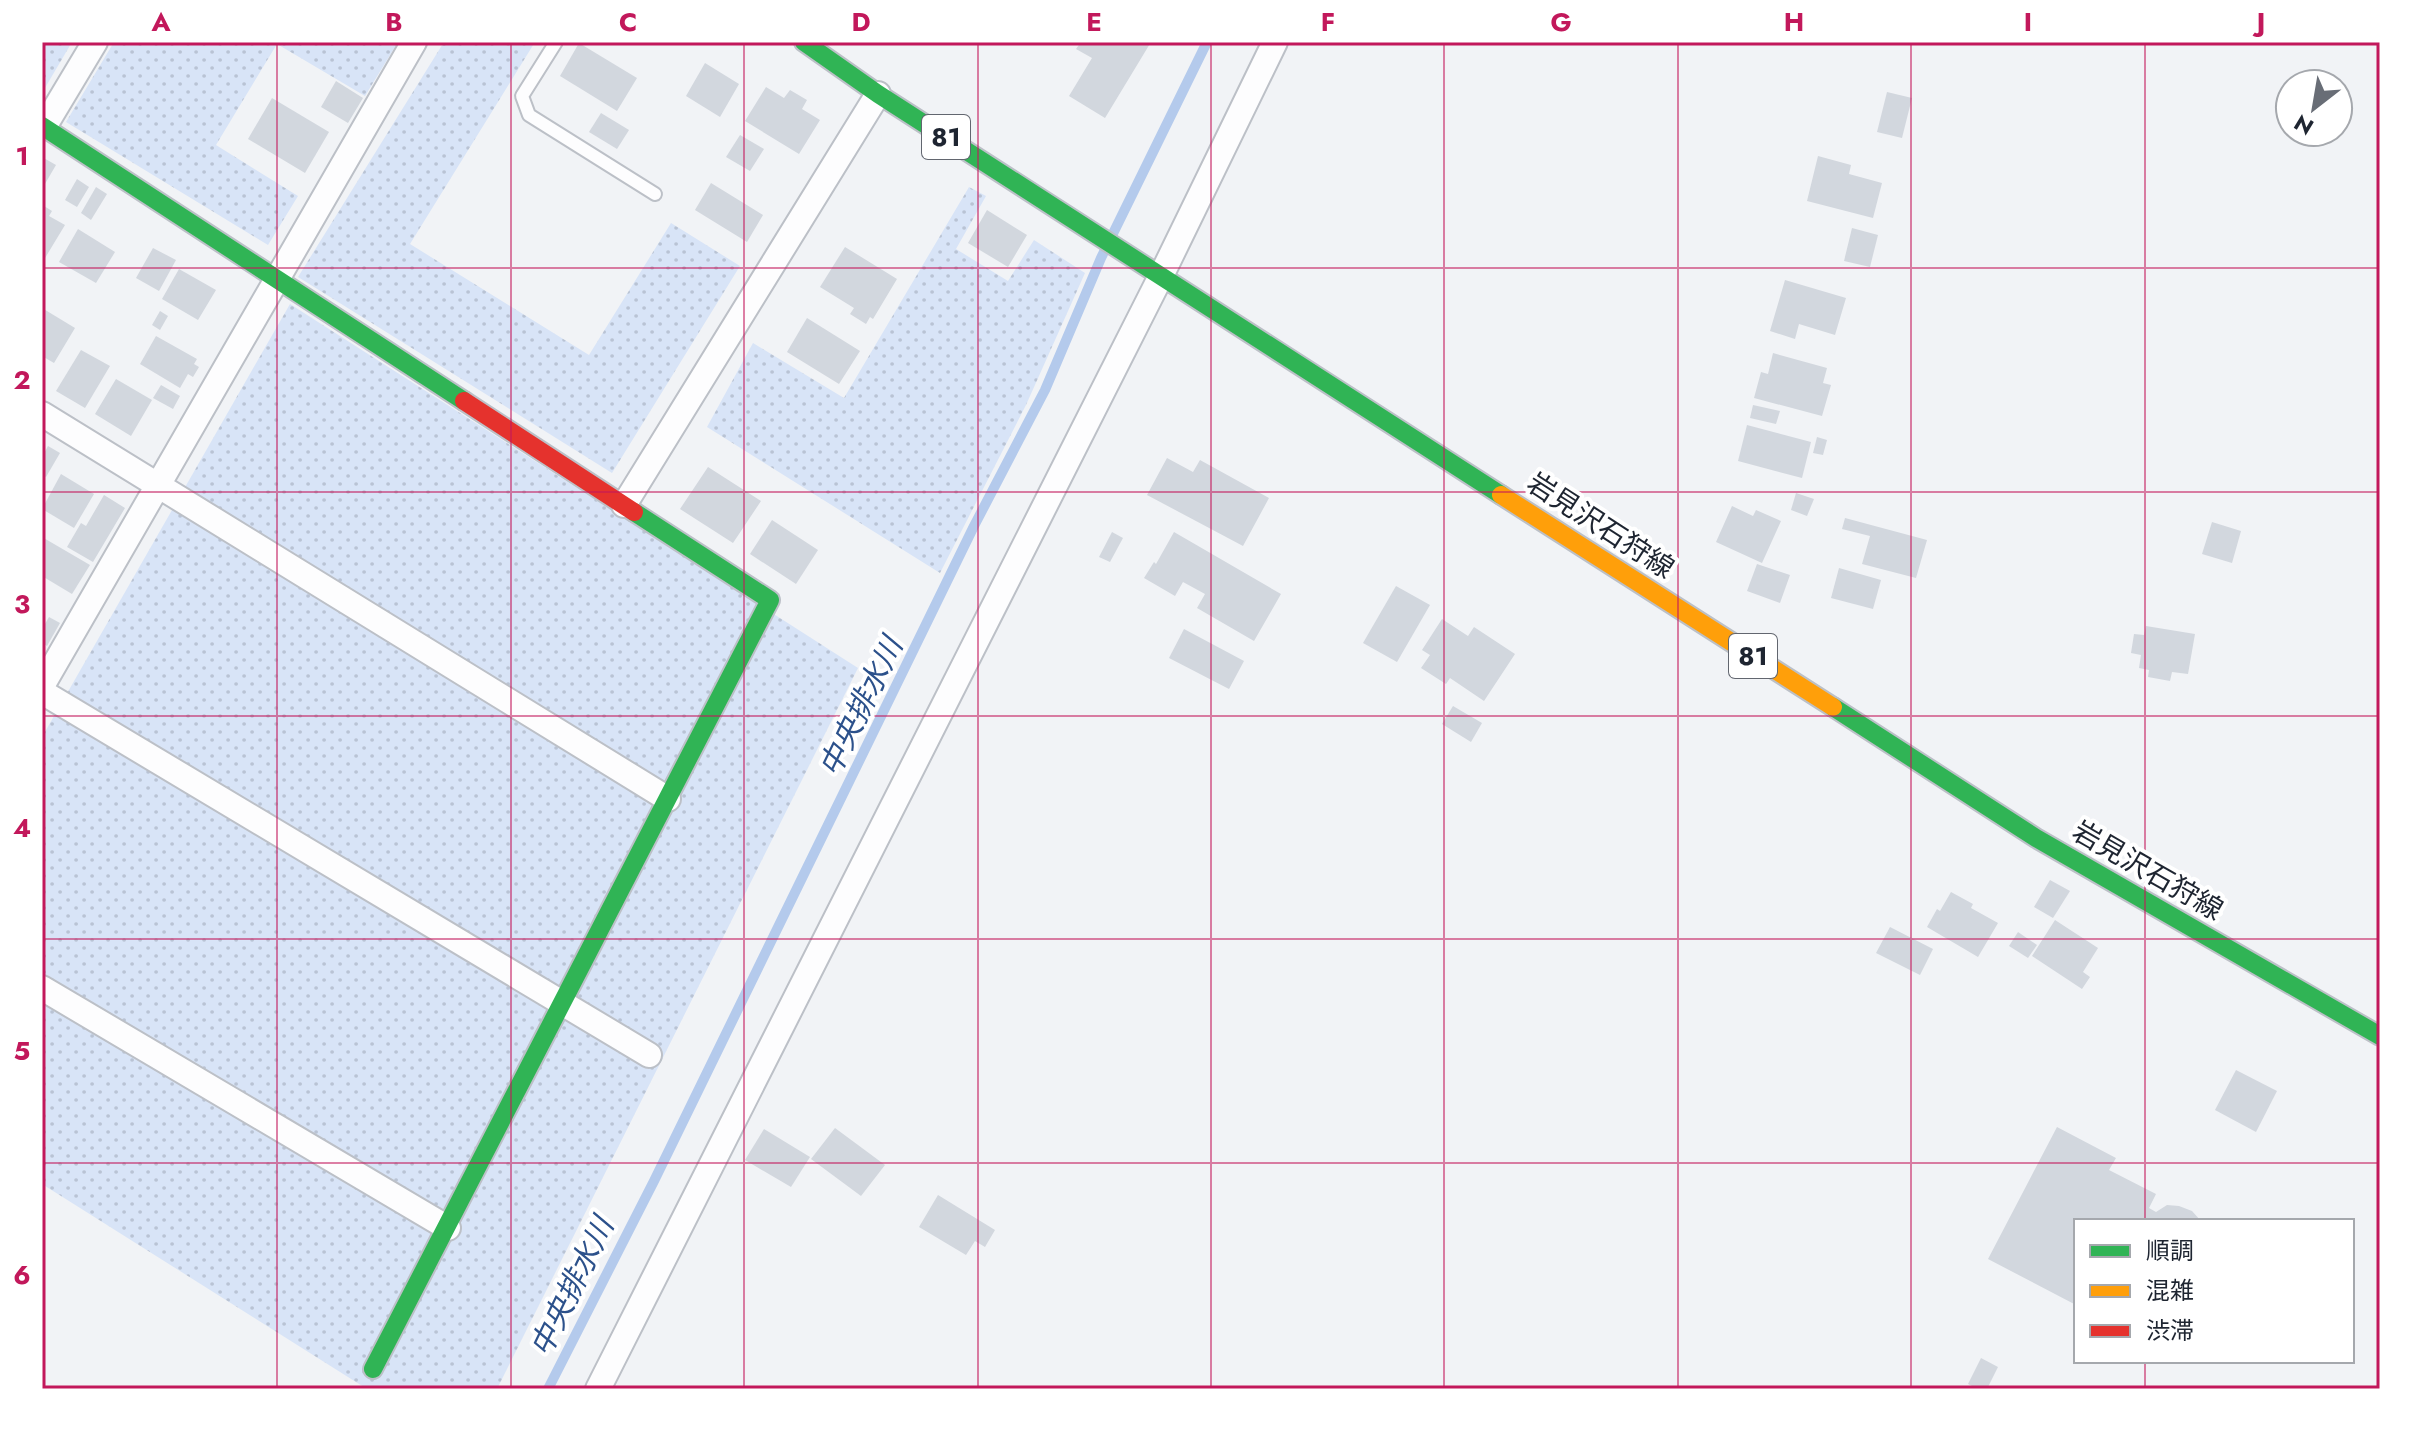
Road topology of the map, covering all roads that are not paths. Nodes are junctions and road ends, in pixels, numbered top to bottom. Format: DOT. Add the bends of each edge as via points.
graph roads {
  1 [pos="95,42"];
  2 [pos="414,42"];
  3 [pos="556,42"];
  4 [pos="804,42"];
  5 [pos="1275,42"];
  6 [pos="878,94"];
  7 [pos="43,126"];
  8 [pos="655,194"];
  9 [pos="1161,276"];
  10 [pos="278,279"];
  11 [pos="42,414"];
  12 [pos="158,486"];
  13 [pos="624,505"];
  14 [pos="42,689"];
  15 [pos="668,799"];
  16 [pos="42,988"];
  17 [pos="564,1002"];
  18 [pos="2380,1036"];
  19 [pos="649,1055"];
  20 [pos="448,1228"];
  21 [pos="373,1369"];
  22 [pos="598,1389"];
  1 -- 7 [label="street"];
  2 -- 10 [label="street"];
  3 -- 8 [label="lane" via="522,96 529,115"];
  4 -- 6 [label="main road, 岩見沢石狩線 / 81"];
  5 -- 9 [label="street"];
  6 -- 9 [label="main road, 岩見沢石狩線 / 81"];
  6 -- 13 [label="street"];
  7 -- 10 [label="main road"];
  9 -- 18 [label="main road, 岩見沢石狩線 / 81" via="2036,838"];
  9 -- 22 [label="street"];
  10 -- 12 [label="street"];
  10 -- 13 [label="main road"];
  11 -- 12 [label="street"];
  12 -- 14 [label="street"];
  12 -- 15 [label="street"];
  13 -- 15 [label="main road" via="770,600"];
  14 -- 17 [label="street"];
  15 -- 17 [label="main road"];
  16 -- 20 [label="street"];
  17 -- 19 [label="street"];
  17 -- 20 [label="main road"];
  20 -- 21 [label="main road"];
}
